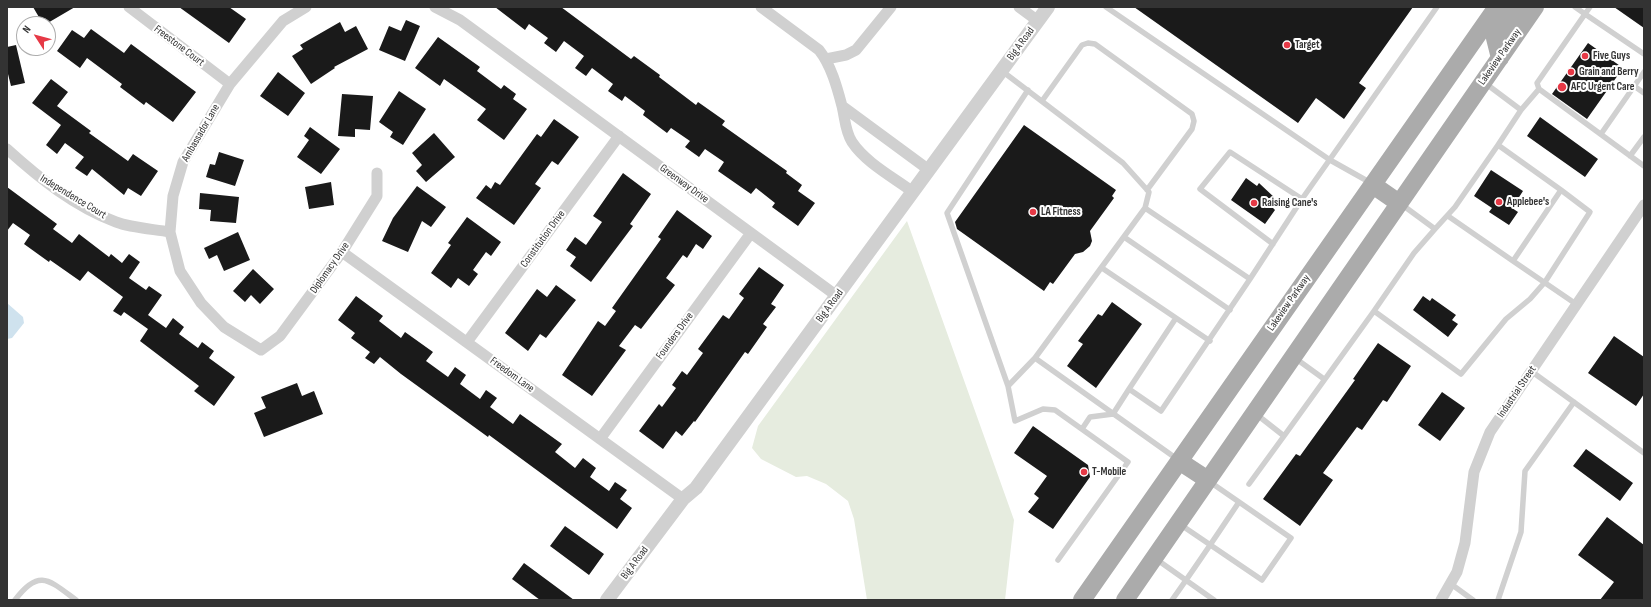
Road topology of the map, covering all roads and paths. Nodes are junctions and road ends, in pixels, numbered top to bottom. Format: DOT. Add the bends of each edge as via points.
graph roads {
  1 [pos="129,7"];
  2 [pos="306,7"];
  3 [pos="435,7"];
  4 [pos="761,7"];
  5 [pos="891,7"];
  6 [pos="1019,7"];
  7 [pos="1047,7"];
  8 [pos="1106,7"];
  9 [pos="1437,7"];
  10 [pos="1497,7"];
  11 [pos="1517,7"];
  12 [pos="1535,7"];
  13 [pos="1575,7"];
  14 [pos="1590,7"];
  15 [pos="1585,14"];
  16 [pos="1038,21"];
  17 [pos="1644,54"];
  18 [pos="1500,58"];
  19 [pos="826,59"];
  20 [pos="1002,71"];
  21 [pos="1644,72"];
  22 [pos="1483,82"];
  23 [pos="230,84"];
  24 [pos="1634,86"];
  25 [pos="1539,89"];
  26 [pos="1028,90"];
  27 [pos="1644,93"];
  28 [pos="1042,101"];
  29 [pos="842,106"];
  30 [pos="1522,110"];
  31 [pos="1601,134"];
  32 [pos="619,136"];
  33 [pos="1644,137"];
  34 [pos="1498,145"];
  35 [pos="7,150"];
  36 [pos="1630,156"];
  37 [pos="1330,160"];
  38 [pos="1644,166"];
  39 [pos="930,170"];
  40 [pos="376,173"];
  41 [pos="1373,184"];
  42 [pos="1147,190"];
  43 [pos="1561,190"];
  44 [pos="913,192"];
  45 [pos="1302,199"];
  46 [pos="1399,203"];
  47 [pos="1644,205"];
  48 [pos="1145,208"];
  49 [pos="1448,216"];
  50 [pos="1435,229"];
  51 [pos="170,232"];
  52 [pos="751,233"];
  53 [pos="1124,237"];
  54 [pos="1273,244"];
  55 [pos="342,252"];
  56 [pos="1513,261"];
  57 [pos="1102,268"];
  58 [pos="1250,279"];
  59 [pos="1545,282"];
  60 [pos="837,296"];
  61 [pos="1576,304"];
  62 [pos="1230,310"];
  63 [pos="1374,311"];
  64 [pos="1176,318"];
  65 [pos="1210,341"];
  66 [pos="467,342"];
  67 [pos="261,350"];
  68 [pos="1293,357"];
  69 [pos="1035,358"];
  70 [pos="1531,371"];
  71 [pos="1324,379"];
  72 [pos="1008,386"];
  73 [pos="1129,389"];
  74 [pos="1574,402"];
  75 [pos="1255,412"];
  76 [pos="1113,414"];
  77 [pos="1082,430"];
  78 [pos="1284,436"];
  79 [pos="600,439"];
  80 [pos="1644,453"];
  81 [pos="1179,461"];
  82 [pos="1208,480"];
  83 [pos="1249,484"];
  84 [pos="683,499"];
  85 [pos="1239,502"];
  86 [pos="1178,523"];
  87 [pos="1210,545"];
  88 [pos="1155,557"];
  89 [pos="1058,560"];
  90 [pos="1186,580"];
  91 [pos="1451,584"];
  92 [pos="15,600"];
  93 [pos="76,600"];
  94 [pos="607,600"];
  95 [pos="1082,600"];
  96 [pos="1125,600"];
  97 [pos="1172,600"];
  98 [pos="1214,600"];
  99 [pos="1442,600"];
  100 [pos="1473,600"];
  101 [pos="1498,600"];
  1 -- 23 [label="street, Freestone Court"];
  2 -- 23 [label="street, Ambassador Lane" via="283,22"];
  3 -- 32 [label="street, Greenway Drive" via="460,20"];
  4 -- 19 [label="street" via="819,50"];
  5 -- 19 [label="street" via="856,50"];
  6 -- 16 [label="street"];
  7 -- 16 [label="street, Big A Road"];
  8 -- 37 [label="lane"];
  9 -- 37 [label="lane"];
  10 -- 41 [label="main road, Lakeview Parkway"];
  11 -- 18 [label="main road" via="1495,38"];
  12 -- 18 [label="main road, Lakeview Parkway"];
  13 -- 15 [label="lane"];
  14 -- 15 [label="lane"];
  15 -- 17 [label="lane"];
  15 -- 25 [label="lane" via="1537,83"];
  16 -- 20 [label="street, Big A Road"];
  18 -- 22 [label="main road, Lakeview Parkway"];
  19 -- 29 [label="street"];
  20 -- 26 [label="lane"];
  20 -- 39 [label="street, Big A Road"];
  21 -- 24 [label="lane"];
  22 -- 30 [label="lane"];
  22 -- 46 [label="main road, Lakeview Parkway"];
  23 -- 51 [label="street, Ambassador Lane" via="183,162 173,196"];
  24 -- 27 [label="lane"];
  24 -- 31 [label="lane"];
  25 -- 30 [label="lane"];
  25 -- 31 [label="lane"];
  26 -- 28 [label="lane"];
  26 -- 72 [label="lane" via="947,213"];
  28 -- 42 [label="lane" via="1123,163"];
  28 -- 42 [label="lane" via="1082,45 1088,43 1095,44 1192,114 1192,129"];
  29 -- 39 [label="street"];
  29 -- 44 [label="street" via="847,132 852,142 866,157"];
  30 -- 34 [label="lane"];
  31 -- 36 [label="lane"];
  32 -- 52 [label="street, Greenway Drive"];
  32 -- 66 [label="street, Constitution Drive"];
  33 -- 36 [label="lane"];
  34 -- 43 [label="lane"];
  34 -- 49 [label="lane"];
  35 -- 51 [label="street, Independence Court" via="40,179 81,205 117,223"];
  36 -- 38 [label="lane"];
  37 -- 41 [label="lane"];
  37 -- 45 [label="lane"];
  39 -- 44 [label="street, Big A Road"];
  40 -- 55 [label="street, Diplomacy Drive" via="377,196"];
  41 -- 46 [label="main road"];
  41 -- 81 [label="main road, Lakeview Parkway"];
  42 -- 48 [label="lane" via="1149,192"];
  43 -- 56 [label="lane"];
  43 -- 59 [label="lane" via="1590,212"];
  44 -- 60 [label="street, Big A Road"];
  45 -- 54 [label="lane"];
  45 -- 54 [label="lane" via="1230,152 1200,188"];
  46 -- 50 [label="lane"];
  46 -- 68 [label="main road, Lakeview Parkway"];
  47 -- 61 [label="street, Industrial Street"];
  48 -- 53 [label="lane"];
  48 -- 58 [label="lane"];
  49 -- 50 [label="lane"];
  49 -- 56 [label="lane"];
  50 -- 63 [label="lane" via="1414,253"];
  51 -- 67 [label="street, Ambassador Lane" via="180,271 201,302 224,327"];
  52 -- 60 [label="street, Greenway Drive"];
  52 -- 79 [label="street, Founders Drive"];
  53 -- 57 [label="lane"];
  53 -- 62 [label="lane"];
  54 -- 58 [label="lane"];
  55 -- 66 [label="street, Freedom Lane"];
  55 -- 67 [label="street, Diplomacy Drive" via="280,336"];
  56 -- 59 [label="lane"];
  57 -- 64 [label="lane"];
  57 -- 69 [label="lane"];
  58 -- 62 [label="lane"];
  59 -- 61 [label="lane"];
  59 -- 63 [label="lane" via="1530,299 1506,319 1461,374"];
  60 -- 84 [label="street, Big A Road" via="696,488"];
  61 -- 70 [label="street, Industrial Street"];
  62 -- 65 [label="lane"];
  63 -- 71 [label="lane"];
  64 -- 65 [label="lane"];
  64 -- 73 [label="lane"];
  65 -- 73 [label="lane" via="1161,411"];
  66 -- 79 [label="street, Freedom Lane"];
  68 -- 71 [label="lane"];
  68 -- 75 [label="main road, Lakeview Parkway"];
  69 -- 72 [label="lane"];
  69 -- 76 [label="lane"];
  70 -- 74 [label="lane"];
  70 -- 91 [label="street, Industrial Street" via="1490,432 1478,457 1471,487 1465,543"];
  71 -- 78 [label="lane"];
  72 -- 77 [label="lane" via="1015,421 1043,409 1054,410"];
  73 -- 76 [label="lane"];
  74 -- 80 [label="lane"];
  74 -- 101 [label="lane" via="1525,471 1521,532"];
  75 -- 78 [label="lane"];
  75 -- 82 [label="main road, Lakeview Parkway"];
  76 -- 77 [label="lane" via="1090,417"];
  76 -- 81 [label="lane"];
  77 -- 89 [label="lane" via="1128,462"];
  78 -- 83 [label="lane"];
  79 -- 84 [label="street, Freedom Lane"];
  81 -- 82 [label="main road"];
  81 -- 95 [label="main road, Lakeview Parkway"];
  82 -- 85 [label="lane"];
  82 -- 86 [label="main road, Lakeview Parkway"];
  84 -- 94 [label="street, Big A Road"];
  85 -- 87 [label="lane"];
  85 -- 87 [label="lane" via="1291,538 1262,580"];
  86 -- 87 [label="lane"];
  86 -- 88 [label="main road, Lakeview Parkway"];
  87 -- 90 [label="lane"];
  88 -- 90 [label="lane"];
  88 -- 96 [label="main road, Lakeview Parkway"];
  90 -- 97 [label="lane"];
  90 -- 98 [label="lane"];
  91 -- 99 [label="street, Industrial Street"];
  91 -- 100 [label="lane"];
  92 -- 93 [label="lane" via="25,587 38,580 51,581"];
}
